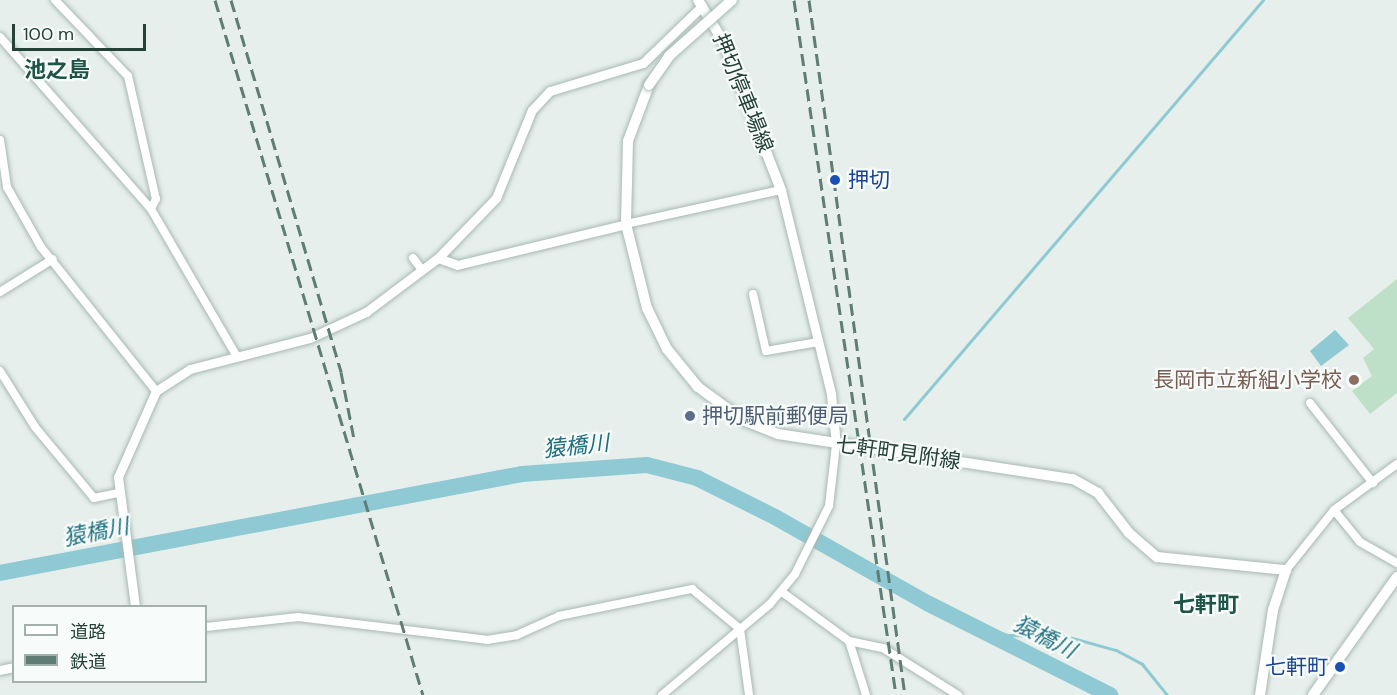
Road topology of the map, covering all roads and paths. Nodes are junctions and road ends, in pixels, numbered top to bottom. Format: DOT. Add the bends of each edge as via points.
graph roads {
  1 [pos="55,0"];
  2 [pos="732,0"];
  3 [pos="700,3"];
  4 [pos="0,36"];
  5 [pos="0,140"];
  6 [pos="781,190"];
  7 [pos="151,209"];
  8 [pos="626,224"];
  9 [pos="413,258"];
  10 [pos="438,258"];
  11 [pos="52,259"];
  12 [pos="422,270"];
  13 [pos="0,292"];
  14 [pos="753,294"];
  15 [pos="818,342"];
  16 [pos="236,355"];
  17 [pos="0,372"];
  18 [pos="156,391"];
  19 [pos="1310,403"];
  20 [pos="836,445"];
  21 [pos="1397,464"];
  22 [pos="1373,483"];
  23 [pos="118,494"];
  24 [pos="1335,510"];
  25 [pos="1397,563"];
  26 [pos="1286,570"];
  27 [pos="1397,577"];
  28 [pos="782,592"];
  29 [pos="135,605"];
  30 [pos="207,627"];
  31 [pos="740,628"];
  32 [pos="849,641"];
  33 [pos="671,692"];
  34 [pos="662,695"];
  35 [pos="750,695"];
  36 [pos="866,695"];
  37 [pos="958,695"];
  38 [pos="1260,695"];
  39 [pos="1313,695"];
  1 -- 7 [label="street" via="128,76 156,199"];
  2 -- 8 [label="main road, 七軒町見附線, bridge" via="669,56 649,85 628,141"];
  3 -- 6 [label="main road, 押切停車場線" via="724,43"];
  3 -- 10 [label="street" via="643,63 560,85 540,100 522,132 506,183"];
  4 -- 7 [label="street"];
  5 -- 11 [label="street" via="7,187"];
  6 -- 8 [label="street"];
  6 -- 15 [label="street"];
  7 -- 16 [label="street"];
  8 -- 10 [label="street" via="457,264"];
  8 -- 20 [label="main road, 七軒町見附線" via="647,308 686,375 743,420 778,434"];
  9 -- 12 [label="street"];
  10 -- 12 [label="street"];
  11 -- 13 [label="street"];
  11 -- 18 [label="street"];
  12 -- 16 [label="street" via="344,325"];
  14 -- 15 [label="street" via="766,351"];
  15 -- 20 [label="street"];
  16 -- 18 [label="street" via="190,369"];
  17 -- 23 [label="street" via="35,427 87,491 94,498"];
  18 -- 23 [label="street" via="124,454"];
  19 -- 22 [label="street"];
  20 -- 26 [label="main road, 七軒町見附線" via="1073,479 1098,493 1129,533 1157,557"];
  20 -- 28 [label="street" via="829,506"];
  21 -- 22 [label="street"];
  22 -- 24 [label="street"];
  23 -- 29 [label="street"];
  24 -- 25 [label="street" via="1360,542"];
  24 -- 26 [label="street"];
  26 -- 38 [label="main road" via="1273,610"];
  27 -- 39 [label="main road"];
  28 -- 31 [label="street"];
  28 -- 32 [label="street"];
  30 -- 31 [label="street" via="298,617 487,640 517,635 559,616 681,588 699,590"];
  31 -- 33 [label="street"];
  31 -- 35 [label="street"];
  32 -- 36 [label="street"];
  32 -- 37 [label="street" via="883,648"];
  33 -- 34 [label="street"];
}
